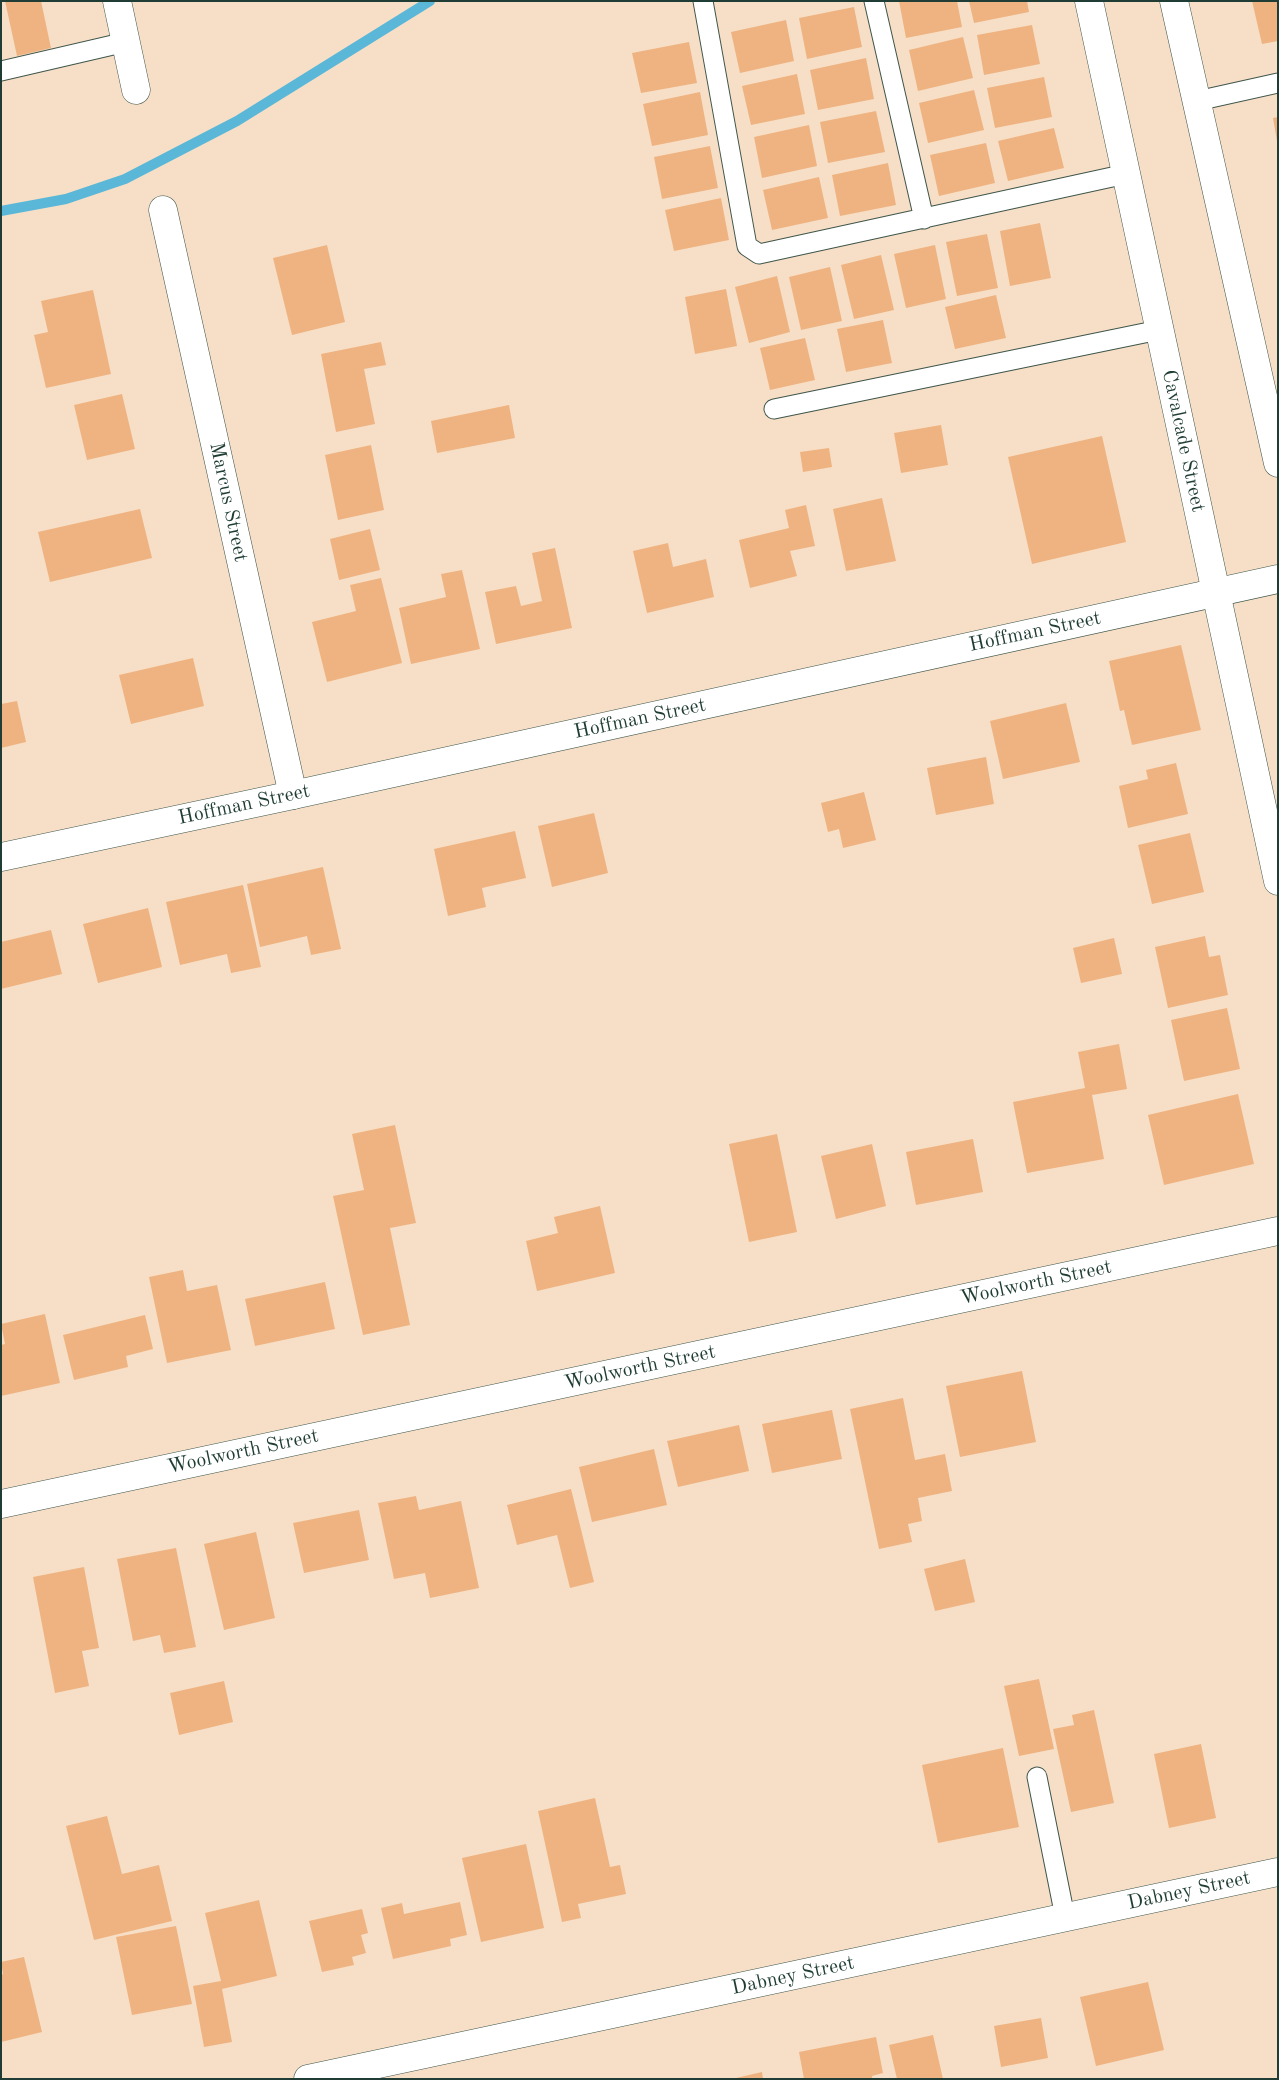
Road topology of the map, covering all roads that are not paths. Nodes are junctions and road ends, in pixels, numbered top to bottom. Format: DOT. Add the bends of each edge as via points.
graph roads {
  1 [pos="117,1"];
  2 [pos="703,1"];
  3 [pos="874,1"];
  4 [pos="1089,1"];
  5 [pos="1174,1"];
  6 [pos="126,42"];
  7 [pos="1,71"];
  8 [pos="1278,83"];
  9 [pos="136,90"];
  10 [pos="1197,101"];
  11 [pos="1126,174"];
  12 [pos="163,210"];
  13 [pos="924,219"];
  14 [pos="1160,330"];
  15 [pos="774,409"];
  16 [pos="1273,417"];
  17 [pos="1278,462"];
  18 [pos="1278,579"];
  19 [pos="1216,592"];
  20 [pos="293,795"];
  21 [pos="1,857"];
  22 [pos="1278,881"];
  23 [pos="1278,1231"];
  24 [pos="1,1504"];
  25 [pos="1037,1777"];
  26 [pos="1278,1872"];
  27 [pos="1065,1918"];
  28 [pos="308,2079"];
  1 -- 6 [label="street"];
  2 -- 13 [label="lane" via="747,246 759,254"];
  3 -- 13 [label="lane"];
  4 -- 11 [label="street, Cavalcade Street"];
  5 -- 10 [label="street"];
  6 -- 7 [label="lane"];
  6 -- 9 [label="street"];
  8 -- 10 [label="lane"];
  10 -- 16 [label="street"];
  11 -- 13 [label="lane"];
  11 -- 14 [label="street, Cavalcade Street"];
  12 -- 20 [label="street, Marcus Street"];
  14 -- 15 [label="lane"];
  14 -- 19 [label="street, Cavalcade Street"];
  16 -- 17 [label="street"];
  18 -- 19 [label="street, Hoffman Street"];
  19 -- 20 [label="street, Hoffman Street"];
  19 -- 22 [label="street, Cavalcade Street"];
  20 -- 21 [label="street, Hoffman Street"];
  23 -- 24 [label="street, Woolworth Street"];
  25 -- 27 [label="lane"];
  26 -- 27 [label="street, Dabney Street"];
  27 -- 28 [label="street, Dabney Street"];
}
